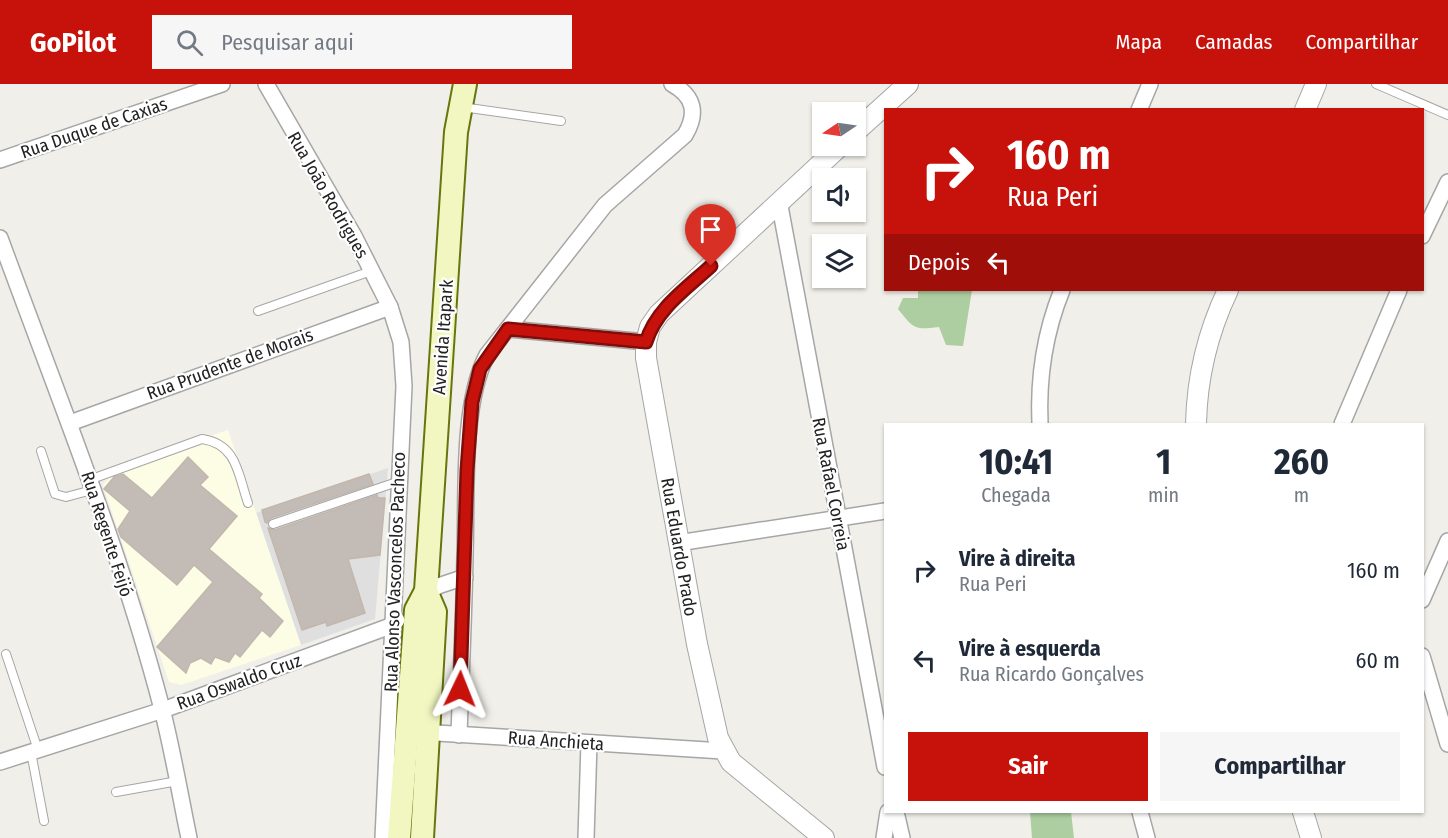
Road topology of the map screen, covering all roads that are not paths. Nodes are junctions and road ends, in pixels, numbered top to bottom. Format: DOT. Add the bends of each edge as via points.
graph roads {
  1 [pos="222,84"];
  2 [pos="266,84"];
  3 [pos="672,84"];
  4 [pos="908,84"];
  5 [pos="1150,84"];
  6 [pos="1316,84"];
  7 [pos="1376,84"];
  8 [pos="461,91"];
  9 [pos="1140,108"];
  10 [pos="1306,108"];
  11 [pos="1448,115"];
  12 [pos="561,121"];
  13 [pos="866,122"];
  14 [pos="829,156"];
  15 [pos="0,160"];
  16 [pos="1448,182"];
  17 [pos="779,201"];
  18 [pos="1424,232"];
  19 [pos="0,238"];
  20 [pos="371,271"];
  21 [pos="1062,291"];
  22 [pos="1228,291"];
  23 [pos="1399,291"];
  24 [pos="390,307"];
  25 [pos="258,311"];
  26 [pos="508,329"];
  27 [pos="646,342"];
  28 [pos="70,423"];
  29 [pos="1040,423"];
  30 [pos="1196,423"];
  31 [pos="1342,423"];
  32 [pos="41,451"];
  33 [pos="397,482"];
  34 [pos="91,485"];
  35 [pos="248,503"];
  36 [pos="884,510"];
  37 [pos="837,516"];
  38 [pos="273,524"];
  39 [pos="1448,541"];
  40 [pos="678,543"];
  41 [pos="465,577"];
  42 [pos="426,591"];
  43 [pos="1424,595"];
  44 [pos="393,625"];
  45 [pos="6,654"];
  46 [pos="1424,663"];
  47 [pos="163,710"];
  48 [pos="408,732"];
  49 [pos="459,735"];
  50 [pos="588,743"];
  51 [pos="1448,744"];
  52 [pos="34,751"];
  53 [pos="723,751"];
  54 [pos="0,762"];
  55 [pos="884,762"];
  56 [pos="178,781"];
  57 [pos="116,792"];
  58 [pos="888,813"];
  59 [pos="896,813"];
  60 [pos="1140,813"];
  61 [pos="1303,813"];
  62 [pos="44,821"];
  63 [pos="883,835"];
  64 [pos="189,838"];
  65 [pos="383,838"];
  66 [pos="399,838"];
  67 [pos="422,838"];
  68 [pos="586,838"];
  69 [pos="824,838"];
  70 [pos="902,838"];
  71 [pos="1147,838"];
  72 [pos="1311,838"];
  1 -- 15 [label="street, Rua Duque de Caxias"];
  2 -- 20 [label="street, Rua João Rodrigues"];
  3 -- 26 [label="street" via="691,99 692,124 685,135 604,205"];
  4 -- 13 [label="street"];
  5 -- 9 [label="street"];
  6 -- 10 [label="street"];
  7 -- 11 [label="lane"];
  8 -- 12 [label="lane"];
  8 -- 42 [label="main road, Avenida Itapark"];
  14 -- 17 [label="street"];
  16 -- 18 [label="street"];
  17 -- 27 [label="street" via="660,314 650,327"];
  17 -- 37 [label="street, Rua Rafael Correia"];
  19 -- 28 [label="street, Rua Regente Feijó"];
  20 -- 24 [label="street, Rua João Rodrigues"];
  20 -- 25 [label="lane"];
  21 -- 29 [label="street" via="1046,347"];
  22 -- 30 [label="street" via="1202,359"];
  23 -- 31 [label="street"];
  24 -- 28 [label="street, Rua Prudente de Morais"];
  24 -- 33 [label="street, Rua Alonso Vasconcelos Pacheco" via="401,342 404,386"];
  26 -- 27 [label="street"];
  26 -- 41 [label="street" via="480,369 472,402"];
  27 -- 40 [label="street, Rua Eduardo Prado" via="648,376"];
  28 -- 34 [label="street, Rua Regente Feijó"];
  32 -- 34 [label="lane" via="55,494 66,497"];
  33 -- 38 [label="lane"];
  33 -- 44 [label="street, Rua Alonso Vasconcelos Pacheco"];
  34 -- 35 [label="lane" via="202,439 218,442 228,450"];
  34 -- 47 [label="street, Rua Regente Feijó"];
  36 -- 37 [label="street"];
  37 -- 40 [label="street"];
  37 -- 55 [label="street, Rua Rafael Correia"];
  39 -- 43 [label="street"];
  40 -- 53 [label="street, Rua Eduardo Prado"];
  41 -- 42 [label="street, Rua Oswaldo Cruz"];
  41 -- 49 [label="street"];
  42 -- 44 [label="street, Rua Oswaldo Cruz"];
  42 -- 48 [label="main road, Avenida Itapark" via="416,610"];
  44 -- 47 [label="street, Rua Oswaldo Cruz"];
  44 -- 48 [label="street, Rua Alonso Vasconcelos Pacheco"];
  45 -- 52 [label="lane"];
  46 -- 51 [label="street"];
  47 -- 52 [label="street, Rua Oswaldo Cruz"];
  47 -- 56 [label="street, Rua Regente Feijó"];
  48 -- 49 [label="street, Rua Anchieta"];
  48 -- 65 [label="street, Rua Alonso Vasconcelos Pacheco"];
  48 -- 66 [label="main road, Avenida Itapark"];
  48 -- 67 [label="main road, Avenida Itapark"];
  49 -- 50 [label="street, Rua Anchieta"];
  50 -- 53 [label="street, Rua Anchieta"];
  50 -- 68 [label="street"];
  52 -- 54 [label="street, Rua Oswaldo Cruz"];
  52 -- 62 [label="lane"];
  53 -- 69 [label="street" via="745,774"];
  56 -- 57 [label="lane"];
  56 -- 64 [label="street, Rua Regente Feijó"];
  58 -- 63 [label="street"];
  59 -- 70 [label="street"];
  60 -- 71 [label="street"];
  61 -- 72 [label="street"];
}
